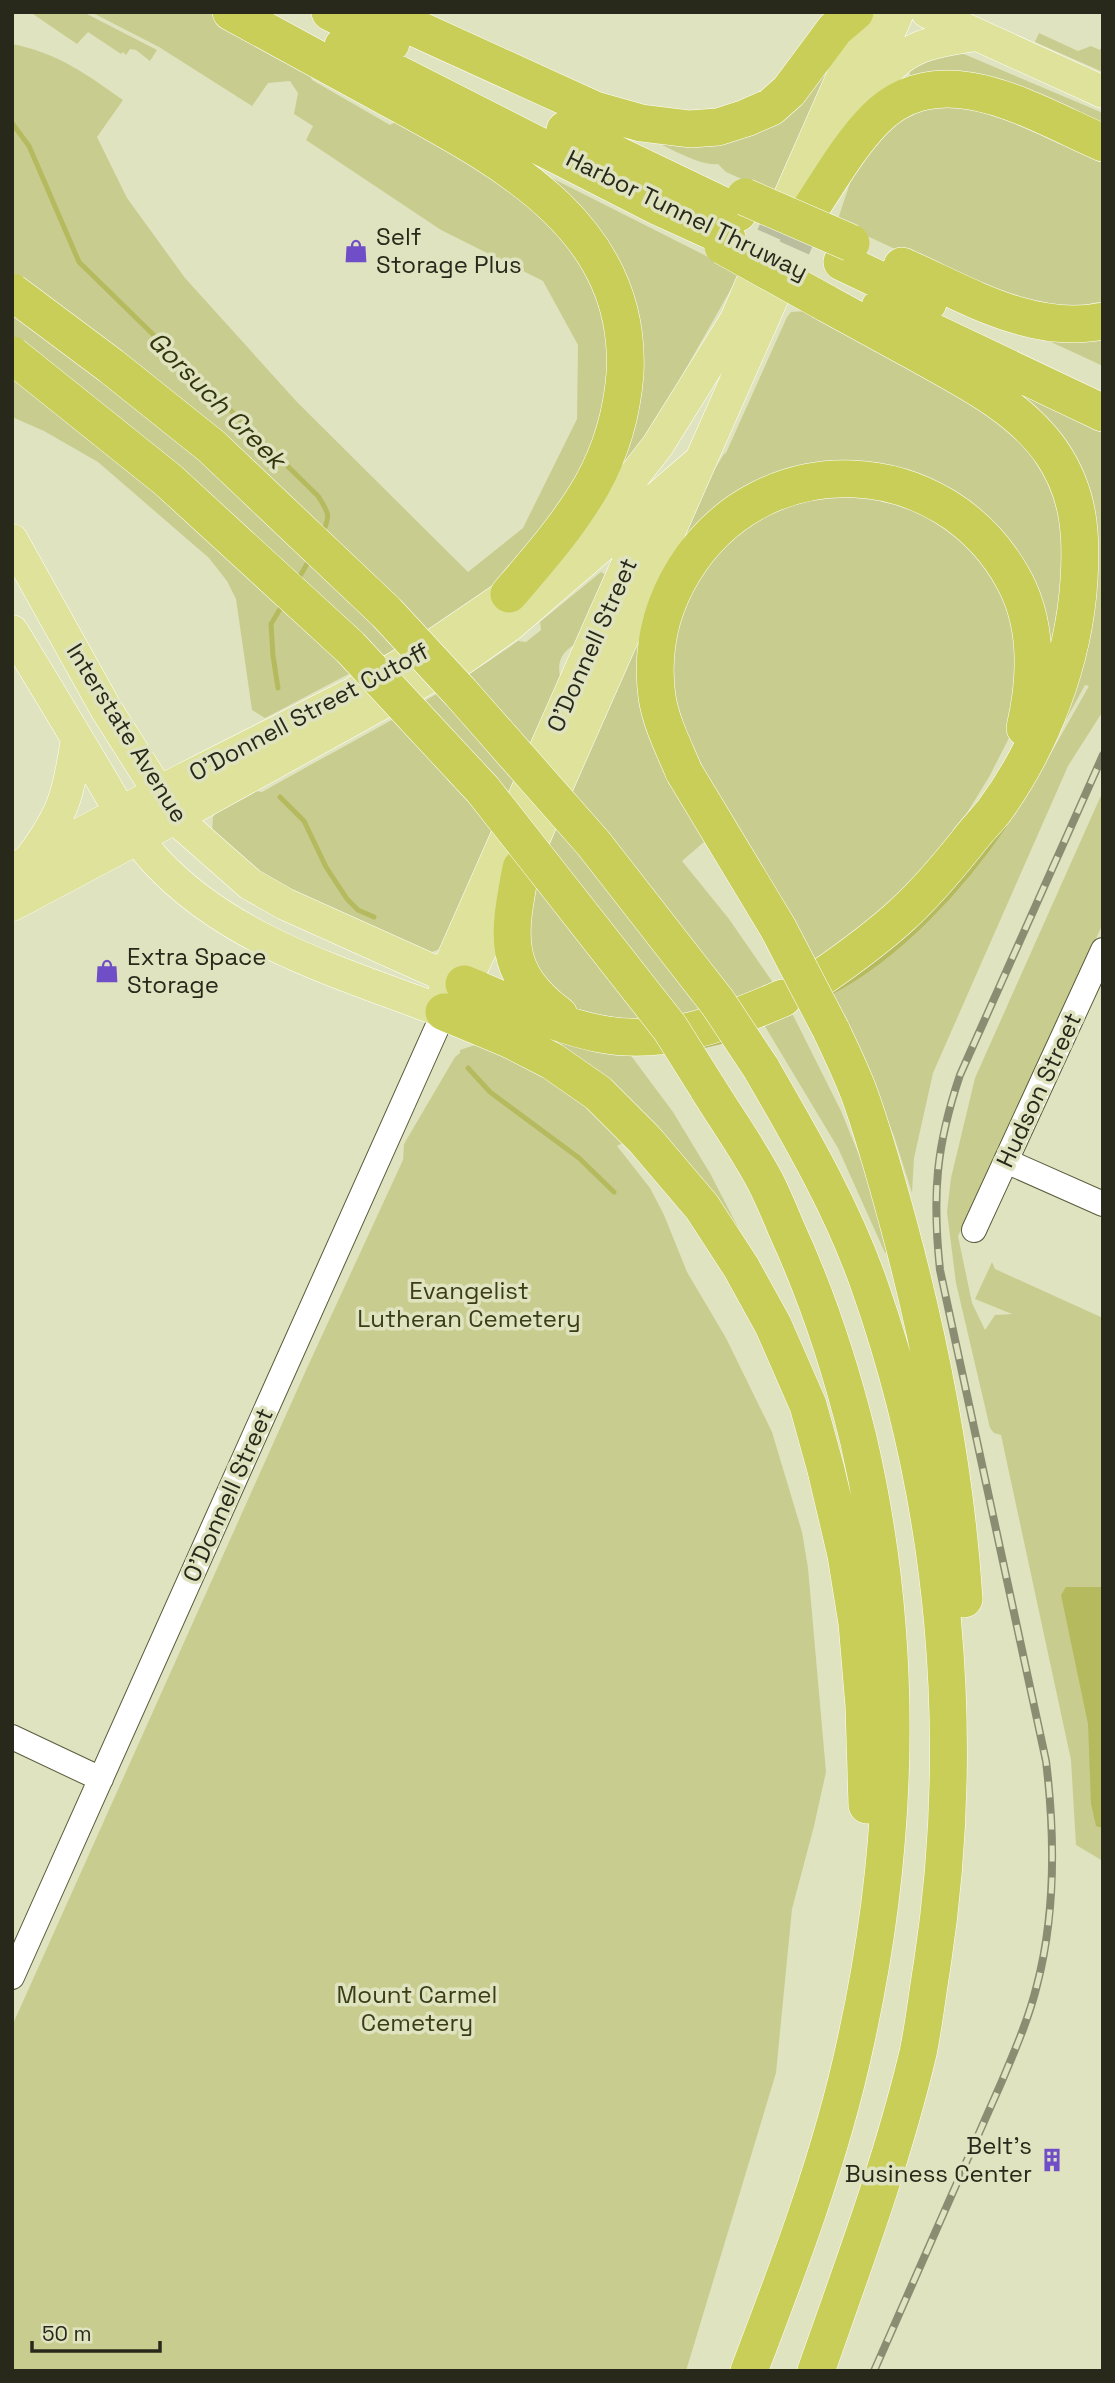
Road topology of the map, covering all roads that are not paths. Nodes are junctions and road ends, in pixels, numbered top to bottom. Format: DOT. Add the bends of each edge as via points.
graph roads {
  1 [pos="231,12"];
  2 [pos="273,12"];
  3 [pos="330,12"];
  4 [pos="380,12"];
  5 [pos="855,12"];
  6 [pos="871,12"];
  7 [pos="898,12"];
  8 [pos="927,12"];
  9 [pos="976,35"];
  10 [pos="1103,92"];
  11 [pos="853,115"];
  12 [pos="1103,143"];
  13 [pos="803,206"];
  14 [pos="733,224"];
  15 [pos="837,273"];
  16 [pos="12,292"];
  17 [pos="1103,321"];
  18 [pos="734,323"];
  19 [pos="12,355"];
  20 [pos="1103,385"];
  21 [pos="1103,413"];
  22 [pos="701,460"];
  23 [pos="656,499"];
  24 [pos="12,540"];
  25 [pos="509,594"];
  26 [pos="12,631"];
  27 [pos="77,738"];
  28 [pos="167,805"];
  29 [pos="121,812"];
  30 [pos="978,828"];
  31 [pos="138,838"];
  32 [pos="20,867"];
  33 [pos="521,868"];
  34 [pos="12,905"];
  35 [pos="1100,961"];
  36 [pos="819,979"];
  37 [pos="451,991"];
  38 [pos="783,998"];
  39 [pos="577,1028"];
  40 [pos="1006,1161"];
  41 [pos="1103,1204"];
  42 [pos="974,1230"];
  43 [pos="12,1737"];
  44 [pos="101,1779"];
  45 [pos="938,1927"];
  46 [pos="869,1967"];
  47 [pos="14,1968"];
  48 [pos="749,2371"];
  49 [pos="816,2371"];
  1 -- 25 [label="highway" via="422,116 532,185 598,255 619,305 625,358 623,396 611,443 593,483 563,530"];
  2 -- 14 [label="highway, Harbor Tunnel Thruway" via="659,207"];
  3 -- 14 [label="highway" via="533,114"];
  4 -- 5 [label="highway" via="595,110 641,123 690,129 718,127 771,107 789,91 835,29"];
  6 -- 13 [label="main road"];
  7 -- 11 [label="main road"];
  8 -- 9 [label="main road"];
  9 -- 10 [label="main road"];
  9 -- 11 [label="main road" via="911,50 888,67"];
  11 -- 13 [label="main road"];
  12 -- 13 [label="highway" via="983,92 923,92 906,97 875,119"];
  14 -- 15 [label="highway, bridge"];
  14 -- 15 [label="highway, bridge"];
  15 -- 17 [label="highway" via="1060,325"];
  15 -- 20 [label="highway, Harbor Tunnel Thruway"];
  15 -- 21 [label="highway, Harbor Tunnel Thruway"];
  15 -- 30 [label="highway" via="949,371 995,399 1036,434 1070,486 1079,520 1073,625 1060,678 1027,756"];
  16 -- 45 [label="highway, bridge" via="211,446 386,612 594,844 718,1003 814,1158 870,1286 891,1352 919,1461 942,1603 949,1722 947,1828"];
  18 -- 22 [label="main road, O'Donnell Street" via="764,286"];
  18 -- 23 [label="main road, O'Donnell Street"];
  18 -- 25 [label="main road, O'Donnell Street Cutoff" via="658,445 613,503 568,548"];
  19 -- 46 [label="highway, bridge" via="168,480 350,647 483,790 670,1028 764,1180 819,1306 847,1394 877,1535 888,1620 891,1783 883,1886"];
  22 -- 23 [label="main road, O'Donnell Street Cutoff"];
  22 -- 33 [label="main road, O'Donnell Street"];
  23 -- 28 [label="main road, O'Donnell Street Cutoff" via="510,625 462,659"];
  23 -- 37 [label="main road, O'Donnell Street"];
  24 -- 28 [label="main road, Interstate Avenue" via="106,709"];
  25 -- 28 [label="main road, O'Donnell Street Cutoff" via="437,643"];
  26 -- 27 [label="main road, Interstate Avenue"];
  27 -- 29 [label="main road, Interstate Avenue"];
  27 -- 32 [label="main road" via="62,809 50,833"];
  28 -- 29 [label="main road, O'Donnell Street Cutoff"];
  28 -- 31 [label="main road, O'Donnell Street Cutoff"];
  28 -- 37 [label="main road, Interstate Avenue" via="250,884"];
  29 -- 31 [label="main road, Interstate Avenue"];
  29 -- 32 [label="main road, O'Donnell Street Cutoff"];
  30 -- 36 [label="highway" via="904,914"];
  30 -- 45 [label="highway, bridge" via="1023,736 1034,660 1016,584 986,541 932,499 860,479 779,489 711,534 692,556 663,611 657,640 657,699 684,772 778,928 858,1092 911,1270 934,1369 960,1534 969,1685 967,1849"];
  31 -- 34 [label="main road, O'Donnell Street Cutoff"];
  31 -- 37 [label="main road, Interstate Avenue" via="193,894 289,952"];
  33 -- 37 [label="main road, O'Donnell Street"];
  33 -- 39 [label="highway" via="512,918 517,968 531,991"];
  35 -- 40 [label="street, Hudson Street"];
  37 -- 39 [label="highway"];
  37 -- 44 [label="street, O'Donnell Street"];
  37 -- 46 [label="highway" via="511,1041 552,1061 598,1093 702,1206 773,1325 808,1405 846,1555 857,1623 864,1706"];
  38 -- 39 [label="highway" via="687,1032 632,1037"];
  40 -- 41 [label="street"];
  40 -- 42 [label="street, Hudson Street"];
  43 -- 44 [label="street"];
  44 -- 47 [label="street, O'Donnell Street"];
  45 -- 49 [label="highway" via="919,2049 893,2151"];
  46 -- 48 [label="highway" via="836,2121"];
}
